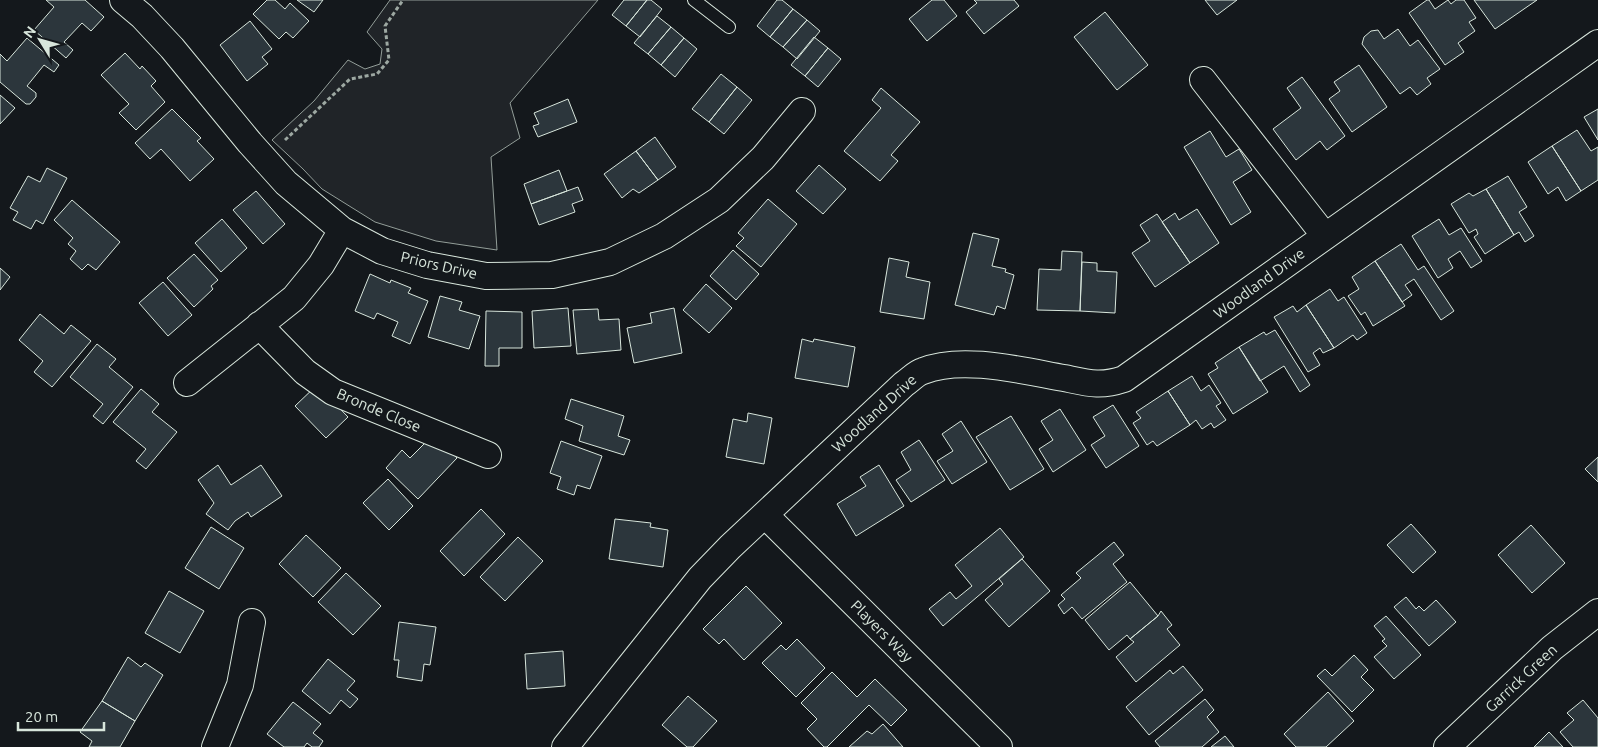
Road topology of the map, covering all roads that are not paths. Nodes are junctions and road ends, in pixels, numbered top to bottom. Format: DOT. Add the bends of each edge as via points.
graph roads {
  1 [pos="123,0"];
  2 [pos="694,0"];
  3 [pos="729,27"];
  4 [pos="1598,43"];
  5 [pos="1203,80"];
  6 [pos="802,111"];
  7 [pos="342,230"];
  8 [pos="1325,236"];
  9 [pos="259,326"];
  10 [pos="188,383"];
  11 [pos="488,455"];
  12 [pos="765,515"];
  13 [pos="1598,612"];
  14 [pos="252,622"];
  15 [pos="215,747"];
  16 [pos="565,747"];
  17 [pos="999,747"];
  18 [pos="1447,747"];
  1 -- 7 [label="street, Priors Drive" via="172,48 286,183"];
  2 -- 3 [label="lane"];
  4 -- 8 [label="street, Woodland Drive"];
  5 -- 8 [label="street"];
  6 -- 7 [label="street, Priors Drive" via="763,158 719,200 664,236 610,262 552,275 486,276 427,265 382,251"];
  7 -- 9 [label="street" via="321,265 294,298"];
  8 -- 12 [label="street, Woodland Drive" via="1124,379 1107,384 1087,382 990,364 922,371 904,384"];
  9 -- 10 [label="street"];
  9 -- 11 [label="street, Bronde Close" via="305,372 333,392"];
  12 -- 16 [label="street, Woodland Drive" via="700,578"];
  12 -- 17 [label="street, Players Way"];
  13 -- 18 [label="street, Garrick Green" via="1552,648"];
  14 -- 15 [label="street" via="240,685"];
}
